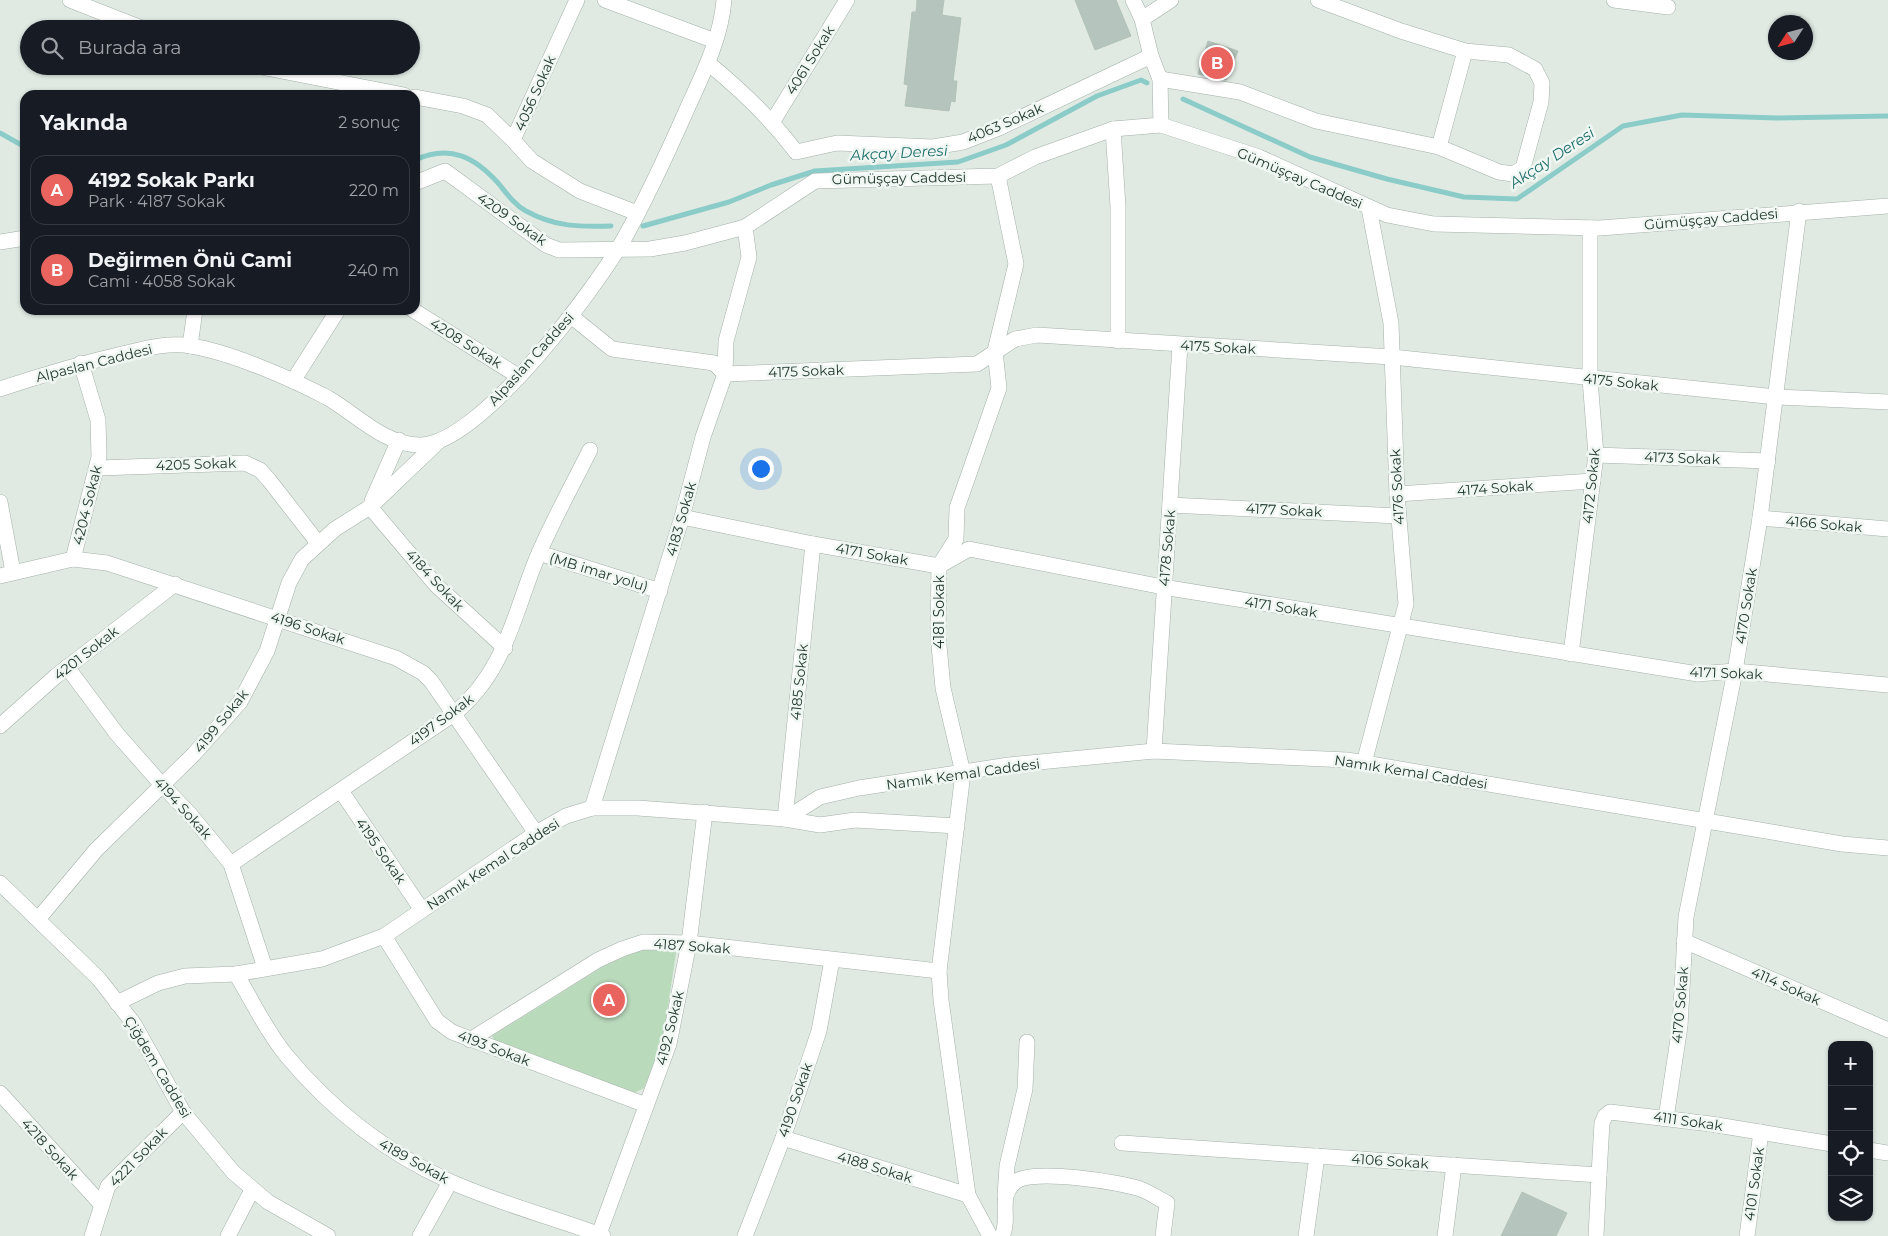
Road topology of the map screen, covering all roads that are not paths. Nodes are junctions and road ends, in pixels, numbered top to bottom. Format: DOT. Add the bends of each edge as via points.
graph roads {
  1 [pos="70,0"];
  2 [pos="577,0"];
  3 [pos="605,0"];
  4 [pos="724,0"];
  5 [pos="847,0"];
  6 [pos="1133,0"];
  7 [pos="1170,0"];
  8 [pos="1318,0"];
  9 [pos="1614,0"];
  10 [pos="102,6"];
  11 [pos="1668,8"];
  12 [pos="1142,19"];
  13 [pos="128,20"];
  14 [pos="715,40"];
  15 [pos="1466,51"];
  16 [pos="1151,56"];
  17 [pos="708,63"];
  18 [pos="302,75"];
  19 [pos="1160,78"];
  20 [pos="378,90"];
  21 [pos="420,98"];
  22 [pos="773,121"];
  23 [pos="1161,125"];
  24 [pos="1113,129"];
  25 [pos="513,140"];
  26 [pos="1439,147"];
  27 [pos="998,176"];
  28 [pos="420,182"];
  29 [pos="1888,206"];
  30 [pos="1369,208"];
  31 [pos="1799,212"];
  32 [pos="637,214"];
  33 [pos="745,227"];
  34 [pos="1590,228"];
  35 [pos="20,239"];
  36 [pos="0,242"];
  37 [pos="618,248"];
  38 [pos="420,314"];
  39 [pos="194,315"];
  40 [pos="335,315"];
  41 [pos="571,316"];
  42 [pos="1118,341"];
  43 [pos="1180,345"];
  44 [pos="190,346"];
  45 [pos="995,351"];
  46 [pos="1392,357"];
  47 [pos="81,363"];
  48 [pos="725,374"];
  49 [pos="518,376"];
  50 [pos="1590,379"];
  51 [pos="293,381"];
  52 [pos="0,389"];
  53 [pos="1776,397"];
  54 [pos="1888,402"];
  55 [pos="399,440"];
  56 [pos="440,440"];
  57 [pos="590,450"];
  58 [pos="1596,455"];
  59 [pos="1768,461"];
  60 [pos="98,468"];
  61 [pos="1593,481"];
  62 [pos="1397,494"];
  63 [pos="0,502"];
  64 [pos="1170,505"];
  65 [pos="370,507"];
  66 [pos="1398,516"];
  67 [pos="682,518"];
  68 [pos="1760,518"];
  69 [pos="1888,530"];
  70 [pos="318,544"];
  71 [pos="813,544"];
  72 [pos="539,553"];
  73 [pos="73,559"];
  74 [pos="939,566"];
  75 [pos="7,574"];
  76 [pos="175,584"];
  77 [pos="1163,587"];
  78 [pos="660,591"];
  79 [pos="278,618"];
  80 [pos="1399,627"];
  81 [pos="505,648"];
  82 [pos="1570,654"];
  83 [pos="67,667"];
  84 [pos="1735,671"];
  85 [pos="1888,685"];
  86 [pos="455,713"];
  87 [pos="0,726"];
  88 [pos="1154,751"];
  89 [pos="1364,763"];
  90 [pos="964,773"];
  91 [pos="162,785"];
  92 [pos="341,791"];
  93 [pos="592,808"];
  94 [pos="705,812"];
  95 [pos="785,819"];
  96 [pos="1704,820"];
  97 [pos="957,826"];
  98 [pos="536,833"];
  99 [pos="1888,848"];
  100 [pos="231,864"];
  101 [pos="0,883"];
  102 [pos="422,910"];
  103 [pos="39,918"];
  104 [pos="384,936"];
  105 [pos="1684,941"];
  106 [pos="689,943"];
  107 [pos="832,960"];
  108 [pos="265,968"];
  109 [pos="939,971"];
  110 [pos="236,974"];
  111 [pos="118,1003"];
  112 [pos="1888,1030"];
  113 [pos="470,1040"];
  114 [pos="1027,1042"];
  115 [pos="0,1093"];
  116 [pos="646,1105"];
  117 [pos="183,1112"];
  118 [pos="1666,1118"];
  119 [pos="1761,1132"];
  120 [pos="783,1138"];
  121 [pos="1122,1143"];
  122 [pos="1828,1143"];
  123 [pos="1873,1151"];
  124 [pos="1888,1153"];
  125 [pos="1317,1156"];
  126 [pos="1454,1165"];
  127 [pos="1598,1175"];
  128 [pos="450,1182"];
  129 [pos="252,1190"];
  130 [pos="968,1195"];
  131 [pos="1005,1196"];
  132 [pos="101,1204"];
  133 [pos="310,1232"];
  134 [pos="601,1235"];
  135 [pos="92,1236"];
  136 [pos="228,1236"];
  137 [pos="328,1236"];
  138 [pos="420,1236"];
  139 [pos="745,1236"];
  140 [pos="990,1236"];
  141 [pos="1002,1236"];
  142 [pos="1163,1236"];
  143 [pos="1306,1236"];
  144 [pos="1445,1236"];
  145 [pos="1596,1236"];
  146 [pos="1747,1236"];
  1 -- 10 [label="street"];
  2 -- 25 [label="street, 4056 Sokak"];
  3 -- 14 [label="street"];
  4 -- 14 [label="street, Alpaslan Caddesi" via="723,16"];
  5 -- 22 [label="street, 4061 Sokak"];
  6 -- 12 [label="street"];
  7 -- 12 [label="street"];
  8 -- 15 [label="street"];
  9 -- 11 [label="street"];
  10 -- 13 [label="street"];
  12 -- 16 [label="street"];
  14 -- 17 [label="street, Alpaslan Caddesi"];
  15 -- 26 [label="street"];
  15 -- 26 [label="street" via="1509,55 1535,69 1542,83 1541,102 1524,168 1513,174 1499,172"];
  16 -- 19 [label="street"];
  16 -- 22 [label="street, 4063 Sokak" via="963,142 933,147 837,143 796,152"];
  17 -- 22 [label="street, 4063 Sokak"];
  17 -- 32 [label="street, Alpaslan Caddesi"];
  18 -- 20 [label="street"];
  19 -- 23 [label="street"];
  19 -- 26 [label="street" via="1240,92 1316,121"];
  21 -- 25 [label="street, 4056 Sokak" via="464,106 487,115"];
  23 -- 24 [label="street, Gümüşçay Caddesi"];
  23 -- 30 [label="street, Gümüşçay Caddesi" via="1259,157"];
  24 -- 27 [label="street, Gümüşçay Caddesi" via="1034,157"];
  24 -- 42 [label="street" via="1118,207"];
  25 -- 32 [label="street" via="532,161 580,191"];
  27 -- 33 [label="street, Gümüşçay Caddesi" via="815,180"];
  27 -- 45 [label="street, 4181 Sokak" via="1016,264"];
  28 -- 37 [label="street, 4209 Sokak" via="444,171 546,245 558,250"];
  29 -- 31 [label="street, Gümüşçay Caddesi"];
  30 -- 34 [label="street, Gümüşçay Caddesi" via="1387,216 1434,224"];
  30 -- 46 [label="street, 4176 Sokak" via="1391,323"];
  31 -- 34 [label="street, Gümüşçay Caddesi"];
  31 -- 53 [label="street, 4170 Sokak"];
  32 -- 37 [label="street, Alpaslan Caddesi"];
  33 -- 37 [label="street, Gümüşçay Caddesi" via="650,249"];
  33 -- 48 [label="street, 4183 Sokak" via="749,257 726,341"];
  34 -- 50 [label="street, 4172 Sokak"];
  35 -- 36 [label="street"];
  37 -- 41 [label="street, Alpaslan Caddesi"];
  38 -- 49 [label="street, 4208 Sokak"];
  39 -- 44 [label="street"];
  40 -- 51 [label="street"];
  41 -- 48 [label="street" via="612,350 714,363"];
  41 -- 49 [label="street, Alpaslan Caddesi"];
  42 -- 43 [label="street, 4175 Sokak"];
  42 -- 45 [label="street, 4175 Sokak" via="1037,335 1015,338"];
  43 -- 46 [label="street, 4175 Sokak"];
  43 -- 64 [label="street, 4178 Sokak"];
  44 -- 47 [label="street, Alpaslan Caddesi" via="155,347"];
  44 -- 51 [label="street, Alpaslan Caddesi" via="244,361"];
  45 -- 48 [label="street, 4175 Sokak" via="977,364"];
  45 -- 74 [label="street, 4181 Sokak" via="999,388 957,508 956,539"];
  46 -- 50 [label="street, 4175 Sokak"];
  46 -- 62 [label="street, 4176 Sokak"];
  47 -- 52 [label="street, Alpaslan Caddesi"];
  47 -- 60 [label="street, 4204 Sokak" via="98,420"];
  48 -- 67 [label="street, 4183 Sokak"];
  49 -- 56 [label="street, Alpaslan Caddesi" via="479,415"];
  50 -- 53 [label="street, 4175 Sokak"];
  50 -- 58 [label="street, 4172 Sokak"];
  51 -- 55 [label="street, Alpaslan Caddesi"];
  53 -- 54 [label="street, 4175 Sokak"];
  53 -- 59 [label="street, 4170 Sokak"];
  55 -- 56 [label="street, Alpaslan Caddesi" via="422,445"];
  55 -- 65 [label="street"];
  56 -- 65 [label="street, 4199 Sokak"];
  57 -- 72 [label="street, 4197 Sokak"];
  58 -- 59 [label="street, 4173 Sokak"];
  58 -- 61 [label="street, 4172 Sokak"];
  59 -- 68 [label="street, 4170 Sokak"];
  60 -- 70 [label="street, 4205 Sokak" via="245,463 260,470"];
  60 -- 73 [label="street, 4204 Sokak"];
  61 -- 62 [label="street, 4174 Sokak"];
  61 -- 82 [label="street, 4172 Sokak"];
  62 -- 66 [label="street, 4176 Sokak"];
  63 -- 75 [label="street"];
  64 -- 66 [label="street, 4177 Sokak"];
  64 -- 77 [label="street, 4178 Sokak"];
  65 -- 70 [label="street, 4199 Sokak"];
  65 -- 81 [label="street, 4184 Sokak" via="436,584"];
  66 -- 80 [label="street, 4176 Sokak" via="1406,604"];
  67 -- 71 [label="street, 4171 Sokak"];
  67 -- 78 [label="street, 4183 Sokak"];
  68 -- 69 [label="street, 4166 Sokak"];
  68 -- 84 [label="street, 4170 Sokak"];
  70 -- 79 [label="street, 4199 Sokak" via="294,572"];
  71 -- 74 [label="street, 4171 Sokak"];
  71 -- 95 [label="street, 4185 Sokak"];
  72 -- 78 [label="street, (MB imar yolu)"];
  72 -- 81 [label="street, 4197 Sokak"];
  73 -- 75 [label="street, 4196 Sokak"];
  73 -- 76 [label="street, 4196 Sokak" via="107,563"];
  74 -- 77 [label="street, 4171 Sokak" via="969,549"];
  74 -- 90 [label="street, 4181 Sokak" via="938,635 943,688"];
  76 -- 79 [label="street, 4196 Sokak"];
  76 -- 83 [label="street, 4201 Sokak"];
  77 -- 80 [label="street, 4171 Sokak"];
  77 -- 88 [label="street, 4178 Sokak"];
  78 -- 93 [label="street, 4183 Sokak"];
  79 -- 86 [label="street, 4196 Sokak" via="412,666 431,681"];
  79 -- 91 [label="street, 4199 Sokak" via="266,651 240,702"];
  80 -- 82 [label="street, 4171 Sokak"];
  80 -- 89 [label="street, 4176 Sokak"];
  81 -- 86 [label="street, 4197 Sokak" via="472,699"];
  82 -- 84 [label="street, 4171 Sokak" via="1698,674"];
  83 -- 87 [label="street, 4201 Sokak"];
  83 -- 91 [label="street, 4194 Sokak" via="117,734"];
  84 -- 85 [label="street, 4171 Sokak"];
  84 -- 96 [label="street, 4170 Sokak"];
  86 -- 92 [label="street, 4197 Sokak"];
  86 -- 98 [label="street, 4196 Sokak"];
  88 -- 89 [label="street, Namık Kemal Caddesi"];
  88 -- 90 [label="street, Namık Kemal Caddesi" via="1009,765"];
  89 -- 96 [label="street, Namık Kemal Caddesi"];
  90 -- 95 [label="street, Namık Kemal Caddesi" via="820,797"];
  90 -- 97 [label="street, 4181 Sokak"];
  91 -- 100 [label="street, 4194 Sokak" via="190,813"];
  91 -- 103 [label="street, 4199 Sokak" via="96,850"];
  92 -- 100 [label="street, 4197 Sokak"];
  92 -- 102 [label="street, 4195 Sokak"];
  93 -- 94 [label="street, Namık Kemal Caddesi"];
  93 -- 98 [label="street, Namık Kemal Caddesi" via="566,816"];
  94 -- 95 [label="street, Namık Kemal Caddesi"];
  94 -- 106 [label="street, 4192 Sokak"];
  95 -- 97 [label="street" via="820,825 855,820"];
  96 -- 99 [label="street, Namık Kemal Caddesi" via="1842,844"];
  96 -- 105 [label="street, 4170 Sokak"];
  97 -- 109 [label="street, 4181 Sokak"];
  98 -- 102 [label="street, Namık Kemal Caddesi"];
  100 -- 108 [label="street, 4194 Sokak"];
  101 -- 103 [label="street, Çiğdem Caddesi"];
  102 -- 104 [label="street, Namık Kemal Caddesi"];
  103 -- 111 [label="street, Çiğdem Caddesi"];
  104 -- 108 [label="street, Namık Kemal Caddesi" via="322,959"];
  104 -- 113 [label="street, 4193 Sokak" via="437,1021"];
  105 -- 112 [label="street, 4114 Sokak"];
  105 -- 118 [label="street, 4170 Sokak" via="1680,1026"];
  106 -- 107 [label="street, 4187 Sokak"];
  106 -- 113 [label="street, 4187 Sokak" via="643,942 622,949 598,960"];
  106 -- 116 [label="street, 4192 Sokak" via="669,1044"];
  107 -- 109 [label="street, 4187 Sokak"];
  107 -- 120 [label="street, 4190 Sokak" via="818,1031"];
  108 -- 110 [label="street, Namık Kemal Caddesi"];
  109 -- 130 [label="street, 4181 Sokak" via="945,1038"];
  110 -- 111 [label="street, Namık Kemal Caddesi" via="185,976 158,983"];
  110 -- 128 [label="street, 4189 Sokak" via="284,1053 311,1082 361,1129 398,1155"];
  111 -- 117 [label="street, Çiğdem Caddesi" via="134,1024"];
  113 -- 116 [label="street, 4193 Sokak"];
  114 -- 131 [label="street" via="1025,1089 1007,1166"];
  115 -- 132 [label="street, 4218 Sokak"];
  116 -- 134 [label="street, 4192 Sokak"];
  117 -- 129 [label="street, Çiğdem Caddesi"];
  117 -- 132 [label="street, 4221 Sokak" via="116,1176"];
  118 -- 119 [label="street, 4111 Sokak"];
  118 -- 127 [label="street, 4111 Sokak" via="1617,1112 1605,1116"];
  119 -- 122 [label="street, 4111 Sokak"];
  119 -- 146 [label="street, 4101 Sokak"];
  120 -- 130 [label="street, 4188 Sokak"];
  120 -- 139 [label="street, 4190 Sokak"];
  121 -- 125 [label="street, 4106 Sokak"];
  123 -- 124 [label="street"];
  125 -- 126 [label="street, 4106 Sokak"];
  125 -- 143 [label="street"];
  126 -- 127 [label="street, 4106 Sokak"];
  126 -- 144 [label="street"];
  127 -- 145 [label="street"];
  128 -- 134 [label="street, 4189 Sokak"];
  128 -- 138 [label="street"];
  129 -- 133 [label="street, Çiğdem Caddesi"];
  129 -- 136 [label="street"];
  130 -- 140 [label="street, 4181 Sokak"];
  131 -- 141 [label="street" via="1005,1230"];
  131 -- 142 [label="street" via="1015,1181 1032,1175 1060,1176 1142,1190 1167,1204"];
  132 -- 135 [label="street, 4221 Sokak"];
  133 -- 137 [label="street, Çiğdem Caddesi"];
}
